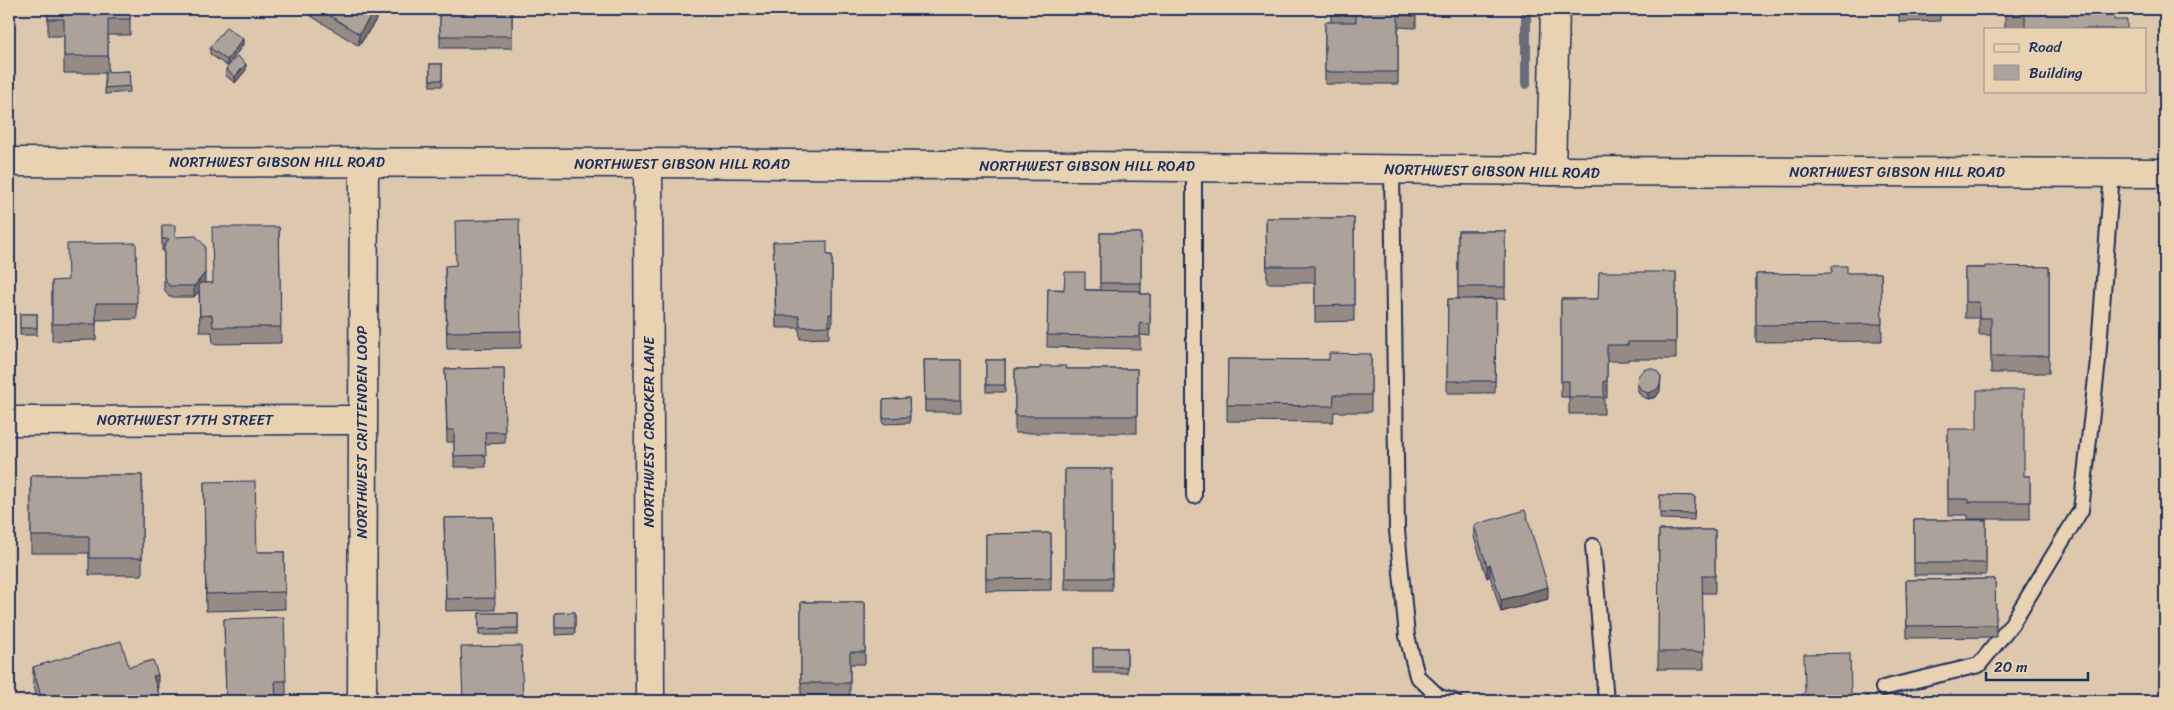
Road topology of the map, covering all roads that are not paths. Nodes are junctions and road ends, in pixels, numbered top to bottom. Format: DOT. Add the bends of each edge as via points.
graph roads {
  1 [pos="1555,9"];
  2 [pos="9,162"];
  3 [pos="364,162"];
  4 [pos="648,164"];
  5 [pos="1194,167"];
  6 [pos="1392,170"];
  7 [pos="1551,172"];
  8 [pos="2112,173"];
  9 [pos="2165,173"];
  10 [pos="362,420"];
  11 [pos="9,421"];
  12 [pos="1194,496"];
  13 [pos="1593,546"];
  14 [pos="1883,688"];
  15 [pos="362,701"];
  16 [pos="650,701"];
  17 [pos="1454,701"];
  18 [pos="1606,701"];
  1 -- 7 [label="main road"];
  2 -- 3 [label="main road, NORTHWEST GIBSON HILL ROAD"];
  3 -- 4 [label="main road, NORTHWEST GIBSON HILL ROAD"];
  3 -- 10 [label="main road, NORTHWEST CRITTENDEN LOOP"];
  4 -- 5 [label="main road, NORTHWEST GIBSON HILL ROAD"];
  4 -- 16 [label="main road, NORTHWEST CROCKER LANE"];
  5 -- 6 [label="main road, NORTHWEST GIBSON HILL ROAD"];
  5 -- 12 [label="lane"];
  6 -- 7 [label="main road, NORTHWEST GIBSON HILL ROAD"];
  6 -- 17 [label="lane" via="1397,520 1407,636 1417,676 1439,697"];
  7 -- 8 [label="main road, NORTHWEST GIBSON HILL ROAD"];
  8 -- 9 [label="main road, NORTHWEST GIBSON HILL ROAD"];
  8 -- 14 [label="lane" via="2098,360 2080,510 2010,625 1979,665"];
  10 -- 11 [label="main road, NORTHWEST 17TH STREET"];
  10 -- 15 [label="main road, NORTHWEST CRITTENDEN LOOP"];
  13 -- 18 [label="lane"];
}
